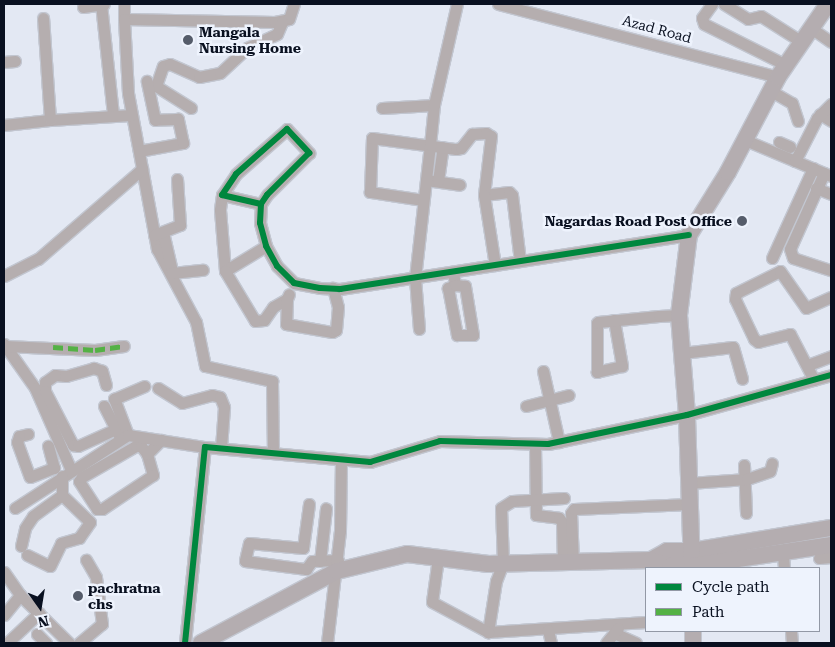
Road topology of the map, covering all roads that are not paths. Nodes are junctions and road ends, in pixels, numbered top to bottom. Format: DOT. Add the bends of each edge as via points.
graph roads {
  1 [pos="103,4"];
  2 [pos="124,4"];
  3 [pos="294,4"];
  4 [pos="457,4"];
  5 [pos="498,4"];
  6 [pos="712,4"];
  7 [pos="724,4"];
  8 [pos="828,4"];
  9 [pos="84,7"];
  10 [pos="43,18"];
  11 [pos="124,19"];
  12 [pos="282,22"];
  13 [pos="812,28"];
  14 [pos="802,42"];
  15 [pos="831,42"];
  16 [pos="126,60"];
  17 [pos="106,63"];
  18 [pos="778,78"];
  19 [pos="147,81"];
  20 [pos="128,93"];
  21 [pos="109,96"];
  22 [pos="831,104"];
  23 [pos="434,106"];
  24 [pos="191,108"];
  25 [pos="382,108"];
  26 [pos="820,114"];
  27 [pos="113,115"];
  28 [pos="131,115"];
  29 [pos="50,120"];
  30 [pos="798,121"];
  31 [pos="831,121"];
  32 [pos="4,125"];
  33 [pos="745,140"];
  34 [pos="779,142"];
  35 [pos="430,145"];
  36 [pos="443,147"];
  37 [pos="138,151"];
  38 [pos="790,153"];
  39 [pos="142,169"];
  40 [pos="823,172"];
  41 [pos="177,179"];
  42 [pos="426,180"];
  43 [pos="438,181"];
  44 [pos="460,185"];
  45 [pos="816,188"];
  46 [pos="831,194"];
  47 [pos="222,195"];
  48 [pos="484,196"];
  49 [pos="423,200"];
  50 [pos="261,204"];
  51 [pos="159,234"];
  52 [pos="689,235"];
  53 [pos="266,246"];
  54 [pos="772,258"];
  55 [pos="520,261"];
  56 [pos="495,265"];
  57 [pos="203,270"];
  58 [pos="831,270"];
  59 [pos="225,271"];
  60 [pos="452,272"];
  61 [pos="170,274"];
  62 [pos="4,276"];
  63 [pos="414,278"];
  64 [pos="294,283"];
  65 [pos="455,285"];
  66 [pos="333,288"];
  67 [pos="831,297"];
  68 [pos="287,299"];
  69 [pos="679,315"];
  70 [pos="614,320"];
  71 [pos="419,329"];
  72 [pos="5,345"];
  73 [pos="124,346"];
  74 [pos="682,354"];
  75 [pos="831,356"];
  76 [pos="808,365"];
  77 [pos="542,371"];
  78 [pos="831,375"];
  79 [pos="742,379"];
  80 [pos="814,380"];
  81 [pos="106,385"];
  82 [pos="144,386"];
  83 [pos="158,388"];
  84 [pos="569,395"];
  85 [pos="550,400"];
  86 [pos="104,406"];
  87 [pos="526,406"];
  88 [pos="687,415"];
  89 [pos="116,429"];
  90 [pos="146,433"];
  91 [pos="28,434"];
  92 [pos="125,437"];
  93 [pos="165,439"];
  94 [pos="560,442"];
  95 [pos="535,444"];
  96 [pos="53,446"];
  97 [pos="204,446"];
  98 [pos="221,448"];
  99 [pos="273,453"];
  100 [pos="148,454"];
  101 [pos="341,460"];
  102 [pos="772,463"];
  103 [pos="744,465"];
  104 [pos="67,473"];
  105 [pos="38,476"];
  106 [pos="745,479"];
  107 [pos="689,484"];
  108 [pos="45,488"];
  109 [pos="62,495"];
  110 [pos="564,498"];
  111 [pos="535,499"];
  112 [pos="309,504"];
  113 [pos="690,504"];
  114 [pos="326,508"];
  115 [pos="746,513"];
  116 [pos="30,520"];
  117 [pos="831,528"];
  118 [pos="831,545"];
  119 [pos="831,557"];
  120 [pos="438,558"];
  121 [pos="819,558"];
  122 [pos="86,560"];
  123 [pos="320,560"];
  124 [pos="784,561"];
  125 [pos="568,562"];
  126 [pos="692,562"];
  127 [pos="503,564"];
  128 [pos="337,565"];
  129 [pos="4,572"];
  130 [pos="20,595"];
  131 [pos="39,613"];
  132 [pos="4,615"];
  133 [pos="645,622"];
  134 [pos="617,629"];
  135 [pos="548,630"];
  136 [pos="488,632"];
  137 [pos="37,634"];
  138 [pos="519,638"];
  139 [pos="7,643"];
  140 [pos="46,643"];
  141 [pos="69,643"];
  142 [pos="79,643"];
  143 [pos="185,643"];
  144 [pos="200,643"];
  145 [pos="327,643"];
  146 [pos="551,643"];
  147 [pos="606,643"];
  148 [pos="636,643"];
  1 -- 9 [label="street"];
  1 -- 17 [label="street"];
  2 -- 11 [label="street"];
  3 -- 12 [label="street" via="292,16"];
  4 -- 23 [label="street"];
  5 -- 18 [label="street, Azad Road"];
  6 -- 18 [label="street" via="702,18 704,24"];
  7 -- 14 [label="street" via="748,19 761,16"];
  8 -- 13 [label="main road"];
  10 -- 29 [label="street"];
  11 -- 12 [label="street"];
  11 -- 16 [label="street"];
  12 -- 24 [label="street" via="277,34 247,48 220,73 198,77 170,64 163,66 156,86"];
  13 -- 14 [label="main road"];
  13 -- 15 [label="street"];
  14 -- 18 [label="main road"];
  16 -- 17 [label="street"];
  16 -- 20 [label="street"];
  17 -- 21 [label="street"];
  18 -- 30 [label="street"];
  18 -- 33 [label="main road"];
  19 -- 37 [label="street" via="155,120 178,119 183,143"];
  20 -- 21 [label="street"];
  20 -- 28 [label="street"];
  21 -- 27 [label="street"];
  22 -- 26 [label="street"];
  23 -- 25 [label="street"];
  23 -- 35 [label="street"];
  26 -- 31 [label="street"];
  26 -- 38 [label="street"];
  27 -- 28 [label="street"];
  27 -- 29 [label="street"];
  28 -- 37 [label="street"];
  29 -- 32 [label="street"];
  33 -- 38 [label="street"];
  33 -- 52 [label="main road"];
  34 -- 38 [label="street"];
  35 -- 36 [label="street"];
  35 -- 42 [label="street"];
  35 -- 49 [label="street" via="374,137 371,140 370,192"];
  36 -- 43 [label="street"];
  36 -- 48 [label="street" via="461,148 472,134 479,132 491,136"];
  37 -- 39 [label="street"];
  38 -- 40 [label="street"];
  39 -- 51 [label="street"];
  39 -- 62 [label="street" via="38,259"];
  40 -- 45 [label="street"];
  40 -- 54 [label="street"];
  41 -- 51 [label="street" via="180,225"];
  42 -- 43 [label="street"];
  42 -- 49 [label="street"];
  43 -- 44 [label="street"];
  45 -- 46 [label="street"];
  45 -- 58 [label="street" via="790,248 794,258"];
  47 -- 50 [label="street"];
  47 -- 50 [label="street" via="236,174 287,129 309,154"];
  47 -- 59 [label="street" via="220,210"];
  48 -- 55 [label="street" via="509,192 512,195"];
  48 -- 56 [label="street"];
  49 -- 63 [label="street"];
  50 -- 53 [label="street" via="260,223"];
  51 -- 61 [label="street"];
  52 -- 55 [label="street"];
  52 -- 69 [label="main road"];
  53 -- 59 [label="street"];
  53 -- 64 [label="street" via="277,266"];
  55 -- 56 [label="street"];
  56 -- 60 [label="street"];
  57 -- 61 [label="street"];
  59 -- 68 [label="street" via="255,321 264,320 272,306"];
  60 -- 63 [label="street"];
  60 -- 65 [label="street"];
  61 -- 99 [label="street" via="196,322 205,366 272,381"];
  63 -- 66 [label="street"];
  63 -- 71 [label="street"];
  64 -- 66 [label="street"];
  64 -- 68 [label="street"];
  66 -- 68 [label="street" via="338,306 336,330 332,332 286,324"];
  67 -- 76 [label="street" via="806,308 780,271 736,293 735,299 754,339 758,342 790,334"];
  69 -- 70 [label="street"];
  69 -- 74 [label="main road"];
  72 -- 73 [label="street" via="95,350"];
  72 -- 96 [label="street" via="35,388"];
  74 -- 79 [label="street" via="733,347"];
  74 -- 88 [label="main road"];
  75 -- 76 [label="street"];
  76 -- 80 [label="street"];
  77 -- 85 [label="street"];
  78 -- 80 [label="street"];
  80 -- 88 [label="street"];
  81 -- 89 [label="street" via="102,371 94,368 66,376 55,375 45,382 45,392 73,445 78,446"];
  82 -- 92 [label="street" via="114,399"];
  83 -- 98 [label="street" via="182,404 212,394 220,397 224,407"];
  84 -- 85 [label="street"];
  85 -- 87 [label="street"];
  85 -- 94 [label="street"];
  86 -- 89 [label="street"];
  88 -- 94 [label="street"];
  88 -- 107 [label="main road"];
  89 -- 92 [label="street"];
  90 -- 93 [label="street"];
  91 -- 105 [label="street" via="20,436 18,447 30,477"];
  92 -- 93 [label="street"];
  92 -- 104 [label="street"];
  93 -- 97 [label="street"];
  93 -- 100 [label="street"];
  94 -- 95 [label="street"];
  95 -- 101 [label="street" via="440,441 370,462"];
  95 -- 111 [label="street"];
  96 -- 104 [label="street"];
  96 -- 105 [label="street" via="54,468"];
  97 -- 98 [label="street"];
  97 -- 143 [label="street"];
  98 -- 99 [label="street"];
  99 -- 101 [label="street"];
  100 -- 100 [label="street" via="141,446 136,446 82,477 80,481 97,509 102,509 153,475"];
  101 -- 128 [label="street"];
  102 -- 106 [label="street" via="770,471"];
  103 -- 106 [label="street"];
  104 -- 108 [label="street"];
  104 -- 109 [label="street"];
  105 -- 108 [label="street"];
  106 -- 107 [label="street"];
  106 -- 115 [label="street"];
  107 -- 113 [label="main road"];
  108 -- 116 [label="street" via="17,507"];
  109 -- 116 [label="street"];
  109 -- 116 [label="street" via="90,522 79,538 61,543 50,566 24,551 25,528"];
  110 -- 111 [label="street"];
  111 -- 125 [label="street" via="538,518 559,518 562,522"];
  111 -- 127 [label="street" via="512,501 501,508"];
  112 -- 123 [label="street" via="303,548 249,542 245,561 306,569 312,561"];
  113 -- 125 [label="street" via="574,509 571,513"];
  113 -- 126 [label="main road"];
  114 -- 123 [label="street"];
  117 -- 126 [label="main road"];
  118 -- 124 [label="main road"];
  119 -- 121 [label="street"];
  120 -- 127 [label="main road"];
  120 -- 128 [label="main road" via="407,554"];
  120 -- 136 [label="street" via="432,602"];
  122 -- 142 [label="street" via="96,577 102,624"];
  123 -- 128 [label="street"];
  124 -- 126 [label="main road"];
  125 -- 126 [label="main road" via="651,560 670,566"];
  125 -- 127 [label="main road"];
  127 -- 136 [label="street" via="496,582"];
  128 -- 144 [label="main road"];
  128 -- 145 [label="street"];
  129 -- 130 [label="street"];
  130 -- 131 [label="street"];
  130 -- 132 [label="street"];
  131 -- 139 [label="street"];
  131 -- 141 [label="street"];
  133 -- 134 [label="street"];
  134 -- 135 [label="street"];
  134 -- 147 [label="street"];
  134 -- 148 [label="street"];
  135 -- 138 [label="street"];
  135 -- 146 [label="street"];
  136 -- 138 [label="street"];
  137 -- 140 [label="street"];
}
